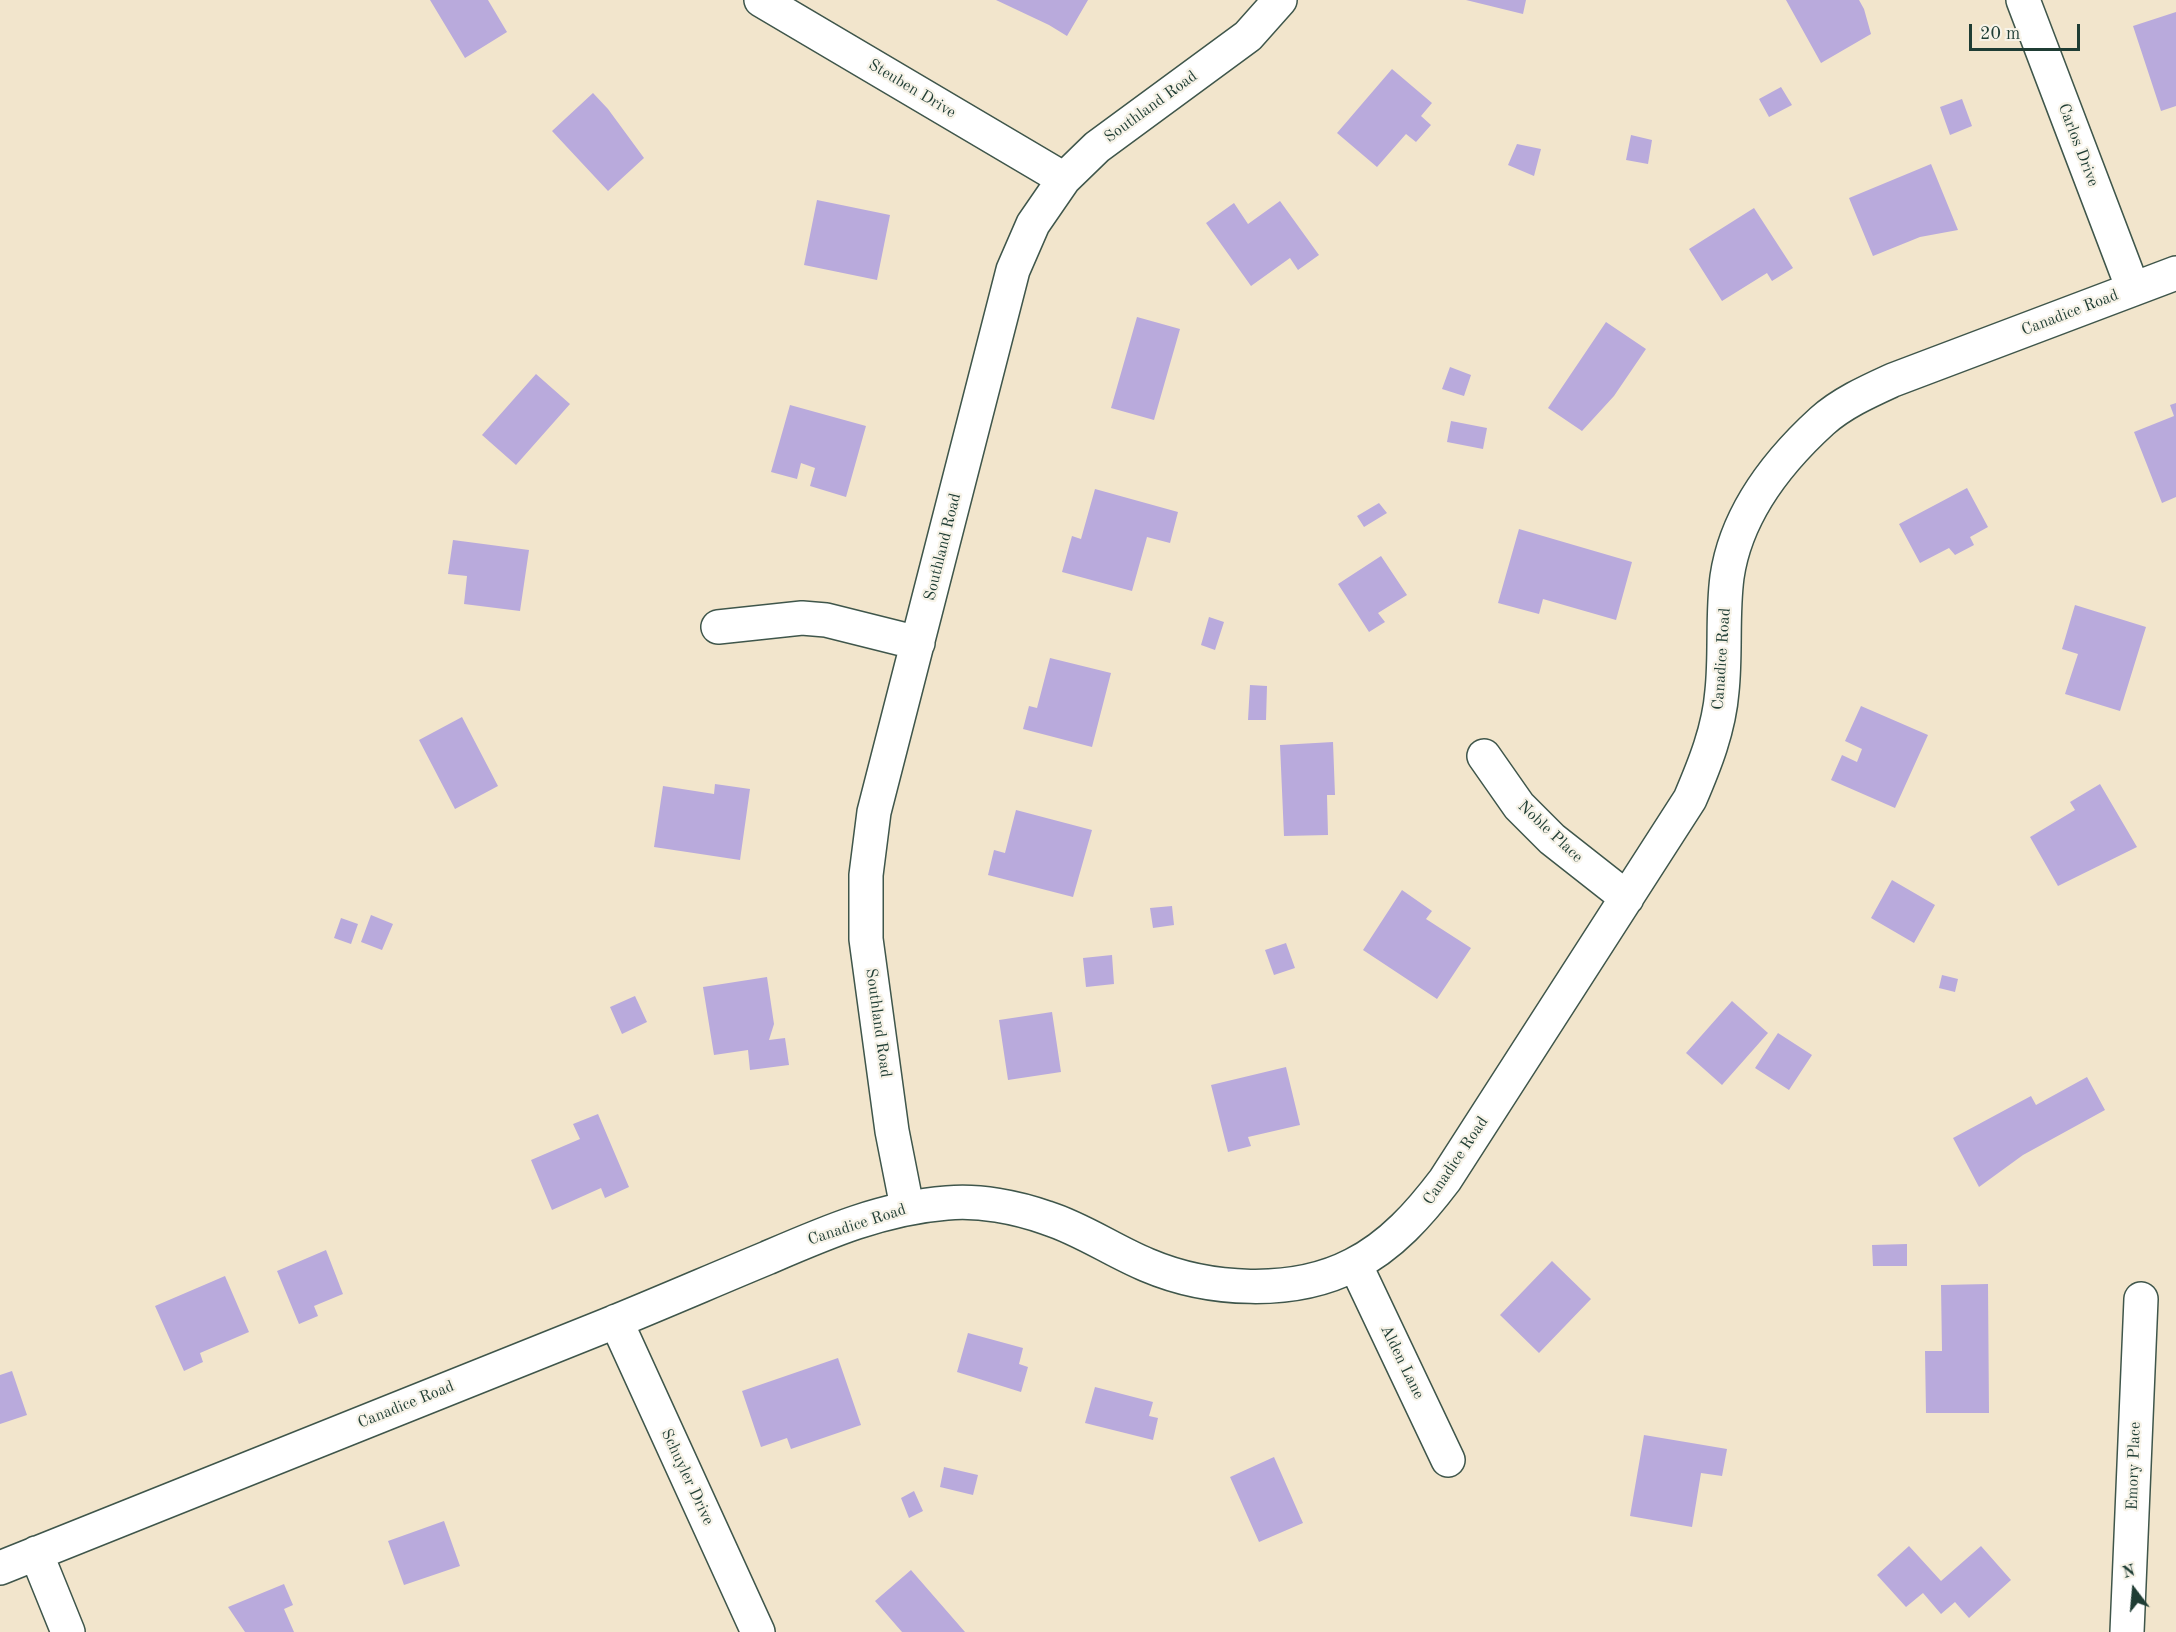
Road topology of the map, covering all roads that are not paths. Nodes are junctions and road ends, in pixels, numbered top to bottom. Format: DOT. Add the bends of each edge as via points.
graph roads {
  1 [pos="761,0"];
  2 [pos="1280,0"];
  3 [pos="2024,0"];
  4 [pos="1064,179"];
  5 [pos="2176,273"];
  6 [pos="2133,289"];
  7 [pos="718,627"];
  8 [pos="918,643"];
  9 [pos="1484,756"];
  10 [pos="1627,898"];
  11 [pos="907,1207"];
  12 [pos="1355,1264"];
  13 [pos="2141,1299"];
  14 [pos="616,1321"];
  15 [pos="1448,1460"];
  16 [pos="36,1553"];
  17 [pos="0,1568"];
  18 [pos="68,1632"];
  19 [pos="758,1632"];
  20 [pos="2127,1632"];
  1 -- 4 [label="street, Steuben Drive"];
  2 -- 4 [label="street, Southland Road" via="1248,36 1096,147"];
  3 -- 6 [label="street, Carlos Drive"];
  4 -- 8 [label="street, Southland Road" via="1034,224 1013,270"];
  5 -- 6 [label="street, Canadice Road"];
  6 -- 10 [label="street, Canadice Road" via="1862,394 1824,420 1779,467 1749,509 1727,577 1722,693 1712,746 1690,799"];
  7 -- 8 [label="street" via="802,618 826,620"];
  8 -- 11 [label="street, Southland Road" via="874,812 866,876 866,939 892,1131"];
  9 -- 10 [label="street, Noble Place" via="1519,806 1552,839"];
  10 -- 12 [label="street, Canadice Road" via="1445,1180 1422,1210 1389,1242"];
  11 -- 12 [label="street, Canadice Road" via="952,1202 1008,1207 1050,1218 1149,1266 1204,1282 1241,1287 1289,1284"];
  11 -- 14 [label="street, Canadice Road" via="836,1229"];
  12 -- 15 [label="street, Alden Lane"];
  13 -- 20 [label="street, Emory Place"];
  14 -- 16 [label="street, Canadice Road"];
  14 -- 19 [label="street, Schuyler Drive"];
  16 -- 17 [label="street, Canadice Road"];
  16 -- 18 [label="street"];
}
